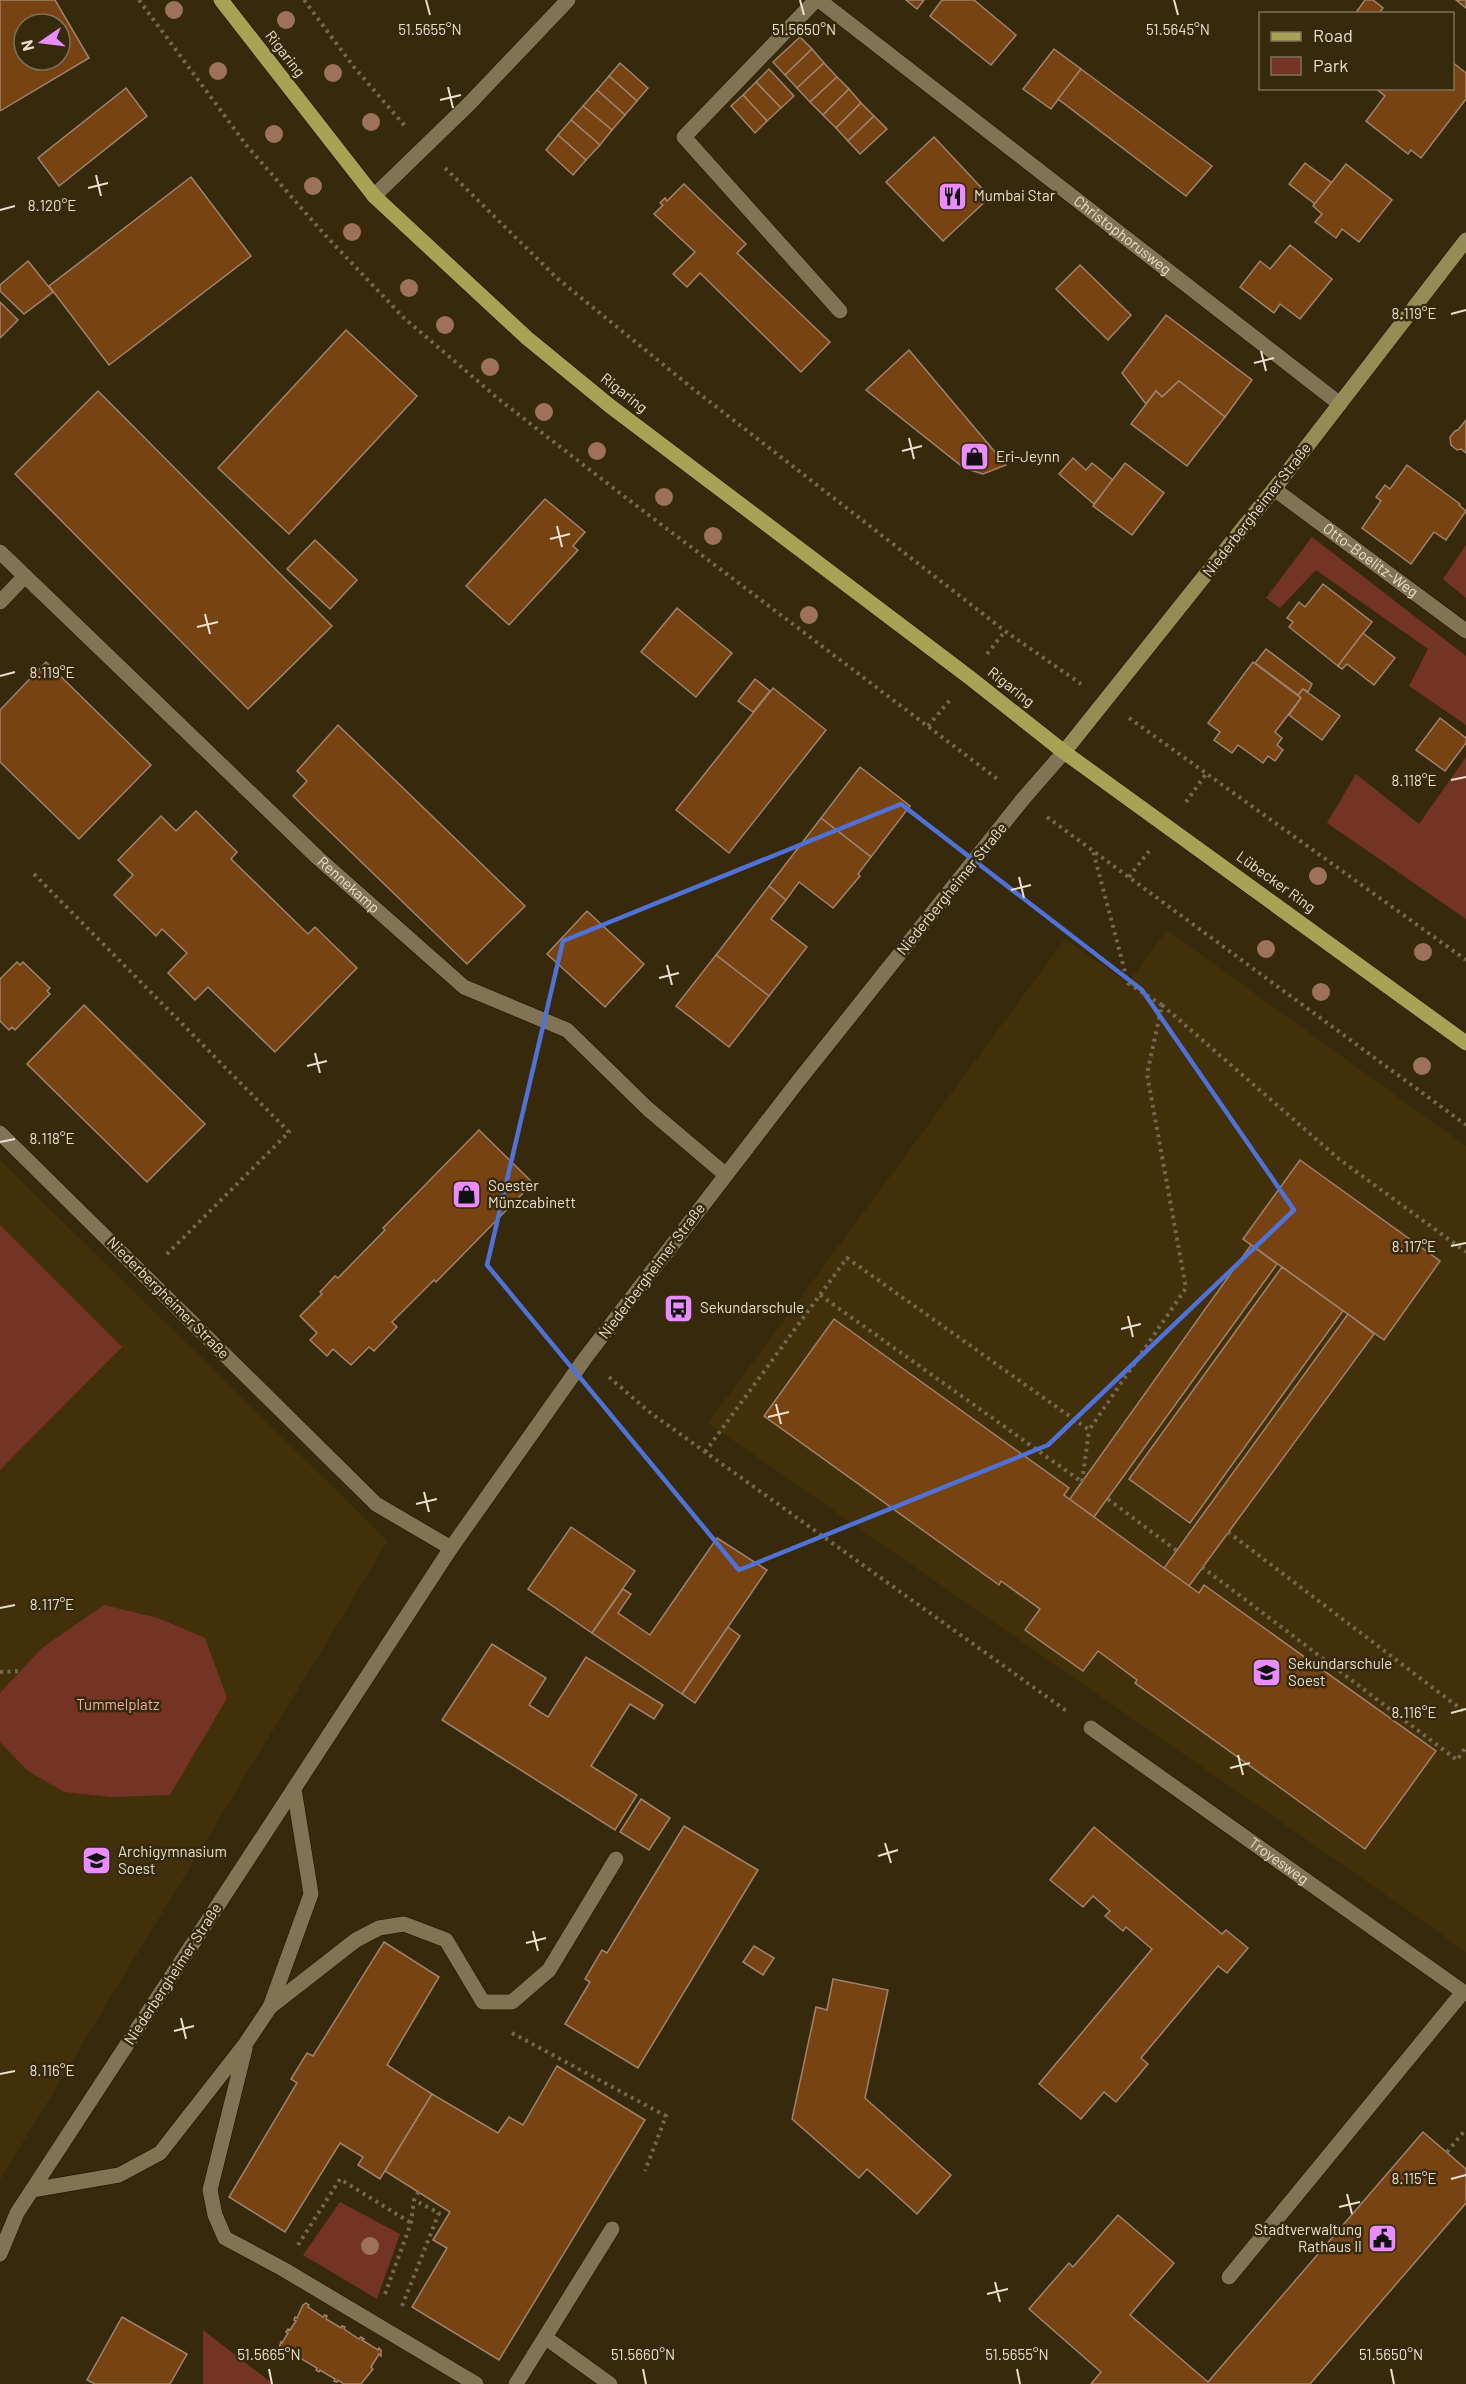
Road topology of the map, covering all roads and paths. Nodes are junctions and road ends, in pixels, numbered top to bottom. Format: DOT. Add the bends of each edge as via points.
graph roads {
  1 [pos="139,0"];
  2 [pos="222,0"];
  3 [pos="304,0"];
  4 [pos="568,0"];
  5 [pos="818,0"];
  6 [pos="424,147"];
  7 [pos="374,196"];
  8 [pos="1466,240"];
  9 [pos="840,311"];
  10 [pos="1340,404"];
  11 [pos="1274,489"];
  12 [pos="0,552"];
  13 [pos="25,576"];
  14 [pos="0,602"];
  15 [pos="1466,631"];
  16 [pos="1105,701"];
  17 [pos="1064,752"];
  18 [pos="1023,799"];
  19 [pos="1093,850"];
  20 [pos="34,874"];
  21 [pos="1466,960"];
  22 [pos="1162,1005"];
  23 [pos="1466,1043"];
  24 [pos="1466,1125"];
  25 [pos="0,1133"];
  26 [pos="726,1174"];
  27 [pos="1466,1252"];
  28 [pos="146,1275"];
  29 [pos="820,1295"];
  30 [pos="586,1357"];
  31 [pos="1089,1430"];
  32 [pos="705,1452"];
  33 [pos="1108,1498"];
  34 [pos="1228,1532"];
  35 [pos="451,1548"];
  36 [pos="1177,1551"];
  37 [pos="1202,1567"];
  38 [pos="21,1671"];
  39 [pos="0,1672"];
  40 [pos="1466,1713"];
  41 [pos="1091,1728"];
  42 [pos="1466,1747"];
  43 [pos="294,1789"];
  44 [pos="616,1859"];
  45 [pos="1465,1993"];
  46 [pos="483,2002"];
  47 [pos="270,2007"];
  48 [pos="246,2043"];
  49 [pos="1466,2129"];
  50 [pos="1447,2152"];
  51 [pos="645,2170"];
  52 [pos="32,2190"];
  53 [pos="419,2191"];
  54 [pos="414,2200"];
  55 [pos="411,2223"];
  56 [pos="612,2229"];
  57 [pos="0,2254"];
  58 [pos="283,2269"];
  59 [pos="1229,2277"];
  60 [pos="400,2309"];
  61 [pos="375,2323"];
  62 [pos="546,2338"];
  63 [pos="476,2384"];
  64 [pos="516,2384"];
  65 [pos="610,2384"];
  1 -- 18 [label="path" via="247,146 404,318 501,401"];
  2 -- 7 [label="main road, Rigaring"];
  3 -- 6 [label="path" via="354,67"];
  4 -- 6 [label="street"];
  5 -- 9 [label="street" via="684,137"];
  5 -- 10 [label="street, Christophorusweg"];
  6 -- 7 [label="street"];
  6 -- 16 [label="path" via="558,279 1005,631"];
  7 -- 17 [label="main road, Rigaring" via="528,338 610,406"];
  8 -- 10 [label="main road, Niederbergheimer Straße"];
  10 -- 11 [label="main road, Niederbergheimer Straße"];
  11 -- 15 [label="street, Otto-Boelitz-Weg"];
  11 -- 16 [label="main road, Niederbergheimer Straße"];
  12 -- 13 [label="street, Rennekamp"];
  13 -- 14 [label="street"];
  13 -- 26 [label="street, Rennekamp" via="318,858 464,987 567,1030 648,1109"];
  16 -- 17 [label="main road, Niederbergheimer Straße"];
  16 -- 21 [label="path"];
  17 -- 18 [label="street, Niederbergheimer Straße"];
  17 -- 23 [label="main road, Lübecker Ring"];
  18 -- 19 [label="path"];
  18 -- 26 [label="street, Niederbergheimer Straße"];
  19 -- 22 [label="path" via="1128,983"];
  19 -- 24 [label="path"];
  20 -- 28 [label="path" via="289,1132"];
  22 -- 27 [label="path" via="1339,1159"];
  22 -- 31 [label="path" via="1147,1074 1186,1288"];
  25 -- 28 [label="street, Niederbergheimer Straße"];
  26 -- 30 [label="street, Niederbergheimer Straße"];
  28 -- 35 [label="street, Niederbergheimer Straße" via="376,1504"];
  29 -- 31 [label="path" via="847,1258"];
  29 -- 31 [label="path" via="1082,1482"];
  29 -- 32 [label="path"];
  30 -- 32 [label="path" via="648,1411"];
  30 -- 35 [label="street, Niederbergheimer Straße"];
  32 -- 41 [label="path"];
  33 -- 36 [label="path"];
  34 -- 40 [label="path"];
  35 -- 43 [label="street, Niederbergheimer Straße"];
  37 -- 42 [label="path" via="1457,1760"];
  38 -- 39 [label="path"];
  41 -- 45 [label="street, Troyesweg"];
  43 -- 47 [label="street" via="311,1894"];
  43 -- 52 [label="street, Niederbergheimer Straße"];
  44 -- 46 [label="street" via="549,1970 512,2002"];
  45 -- 59 [label="street"];
  46 -- 47 [label="street" via="446,1940 404,1924 379,1928 356,1940"];
  46 -- 51 [label="path" via="501,2027 666,2116"];
  47 -- 48 [label="street"];
  48 -- 52 [label="street" via="160,2153 119,2175"];
  48 -- 58 [label="street" via="210,2190 225,2238"];
  49 -- 50 [label="path"];
  52 -- 57 [label="street, Niederbergheimer Straße" via="17,2213"];
  53 -- 54 [label="path"];
  54 -- 55 [label="path"];
  54 -- 60 [label="path" via="439,2213"];
  55 -- 58 [label="path" via="340,2179"];
  55 -- 61 [label="path"];
  56 -- 62 [label="street"];
  58 -- 61 [label="street"];
  61 -- 63 [label="street"];
  62 -- 64 [label="street"];
  62 -- 65 [label="street"];
}
